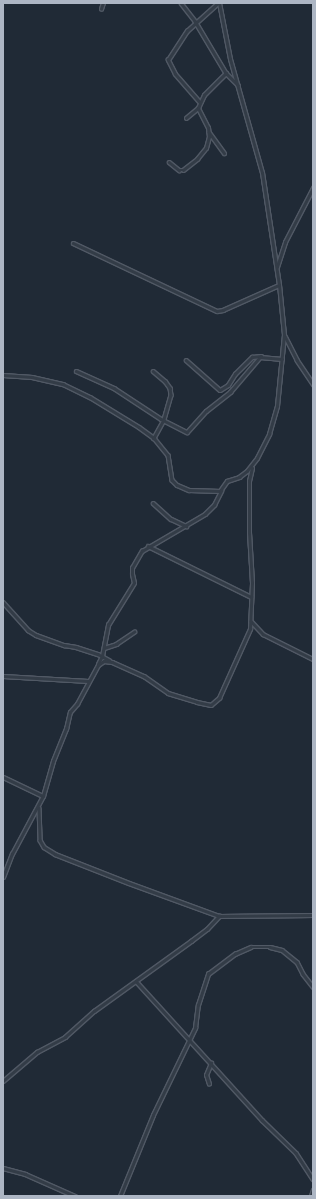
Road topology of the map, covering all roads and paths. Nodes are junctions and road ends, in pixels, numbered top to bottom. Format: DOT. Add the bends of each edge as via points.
graph roads {
  1 [pos="103,3"];
  2 [pos="181,3"];
  3 [pos="218,3"];
  4 [pos="101,9"];
  5 [pos="195,22"];
  6 [pos="226,74"];
  7 [pos="238,86"];
  8 [pos="200,102"];
  9 [pos="198,108"];
  10 [pos="186,118"];
  11 [pos="208,132"];
  12 [pos="224,153"];
  13 [pos="169,162"];
  14 [pos="313,188"];
  15 [pos="73,243"];
  16 [pos="276,268"];
  17 [pos="279,285"];
  18 [pos="284,335"];
  19 [pos="262,356"];
  20 [pos="282,359"];
  21 [pos="186,360"];
  22 [pos="76,371"];
  23 [pos="153,371"];
  24 [pos="3,375"];
  25 [pos="313,384"];
  26 [pos="164,420"];
  27 [pos="154,438"];
  28 [pos="252,466"];
  29 [pos="222,489"];
  30 [pos="153,503"];
  31 [pos="186,526"];
  32 [pos="148,546"];
  33 [pos="252,597"];
  34 [pos="3,602"];
  35 [pos="250,621"];
  36 [pos="134,632"];
  37 [pos="104,648"];
  38 [pos="102,656"];
  39 [pos="313,659"];
  40 [pos="109,661"];
  41 [pos="98,665"];
  42 [pos="3,676"];
  43 [pos="89,681"];
  44 [pos="3,777"];
  45 [pos="43,796"];
  46 [pos="39,806"];
  47 [pos="3,877"];
  48 [pos="313,915"];
  49 [pos="219,916"];
  50 [pos="136,981"];
  51 [pos="313,987"];
  52 [pos="189,1038"];
  53 [pos="211,1063"];
  54 [pos="3,1081"];
  55 [pos="209,1084"];
  56 [pos="3,1168"];
  57 [pos="313,1179"];
  58 [pos="313,1190"];
  59 [pos="75,1196"];
  60 [pos="120,1196"];
  61 [pos="311,1196"];
  1 -- 4 [label="street"];
  2 -- 5 [label="street"];
  3 -- 5 [label="street"];
  3 -- 7 [label="street"];
  5 -- 6 [label="street"];
  5 -- 8 [label="street" via="168,60 175,74"];
  6 -- 7 [label="street"];
  6 -- 8 [label="street"];
  7 -- 16 [label="street" via="262,173"];
  8 -- 9 [label="street"];
  9 -- 10 [label="street"];
  9 -- 11 [label="street"];
  11 -- 12 [label="street"];
  11 -- 13 [label="street" via="206,148 187,168 179,170"];
  14 -- 16 [label="street" via="285,242"];
  15 -- 17 [label="street" via="218,311"];
  16 -- 17 [label="street"];
  17 -- 18 [label="street"];
  18 -- 20 [label="street"];
  18 -- 25 [label="street"];
  19 -- 20 [label="street"];
  19 -- 21 [label="street" via="252,357 228,385 220,390"];
  19 -- 26 [label="street" via="230,392 206,411 188,432"];
  20 -- 28 [label="street" via="279,395 273,423 264,446"];
  22 -- 26 [label="street" via="114,388"];
  23 -- 26 [label="street" via="162,378 171,391"];
  24 -- 27 [label="street" via="32,377 67,386 119,414"];
  26 -- 27 [label="street"];
  27 -- 29 [label="street" via="168,456 171,479 175,484 194,491 217,492"];
  28 -- 29 [label="street" via="239,477 227,481"];
  28 -- 33 [label="street" via="249,520"];
  29 -- 31 [label="street" via="211,508"];
  30 -- 31 [label="street" via="171,520"];
  31 -- 32 [label="street"];
  32 -- 33 [label="street"];
  32 -- 37 [label="street" via="132,568 134,583 108,623"];
  33 -- 35 [label="street"];
  34 -- 38 [label="street" via="28,630 36,635"];
  35 -- 39 [label="street" via="263,634"];
  35 -- 40 [label="street" via="249,634 238,659 221,694 211,705 168,693 141,674"];
  36 -- 37 [label="street" via="116,644"];
  37 -- 38 [label="street"];
  38 -- 40 [label="street"];
  38 -- 41 [label="street"];
  40 -- 41 [label="street"];
  41 -- 43 [label="street"];
  42 -- 43 [label="street"];
  43 -- 45 [label="street" via="69,714"];
  44 -- 45 [label="street"];
  45 -- 46 [label="street"];
  46 -- 47 [label="street" via="12,854"];
  46 -- 49 [label="street" via="40,840 51,852"];
  48 -- 49 [label="street"];
  49 -- 50 [label="street" via="207,929"];
  50 -- 52 [label="street"];
  50 -- 54 [label="street" via="94,1011 65,1037 37,1052"];
  51 -- 52 [label="street" via="298,963 284,951 270,947 251,947 235,954 207,976 198,1005 195,1028"];
  52 -- 53 [label="street"];
  52 -- 60 [label="street"];
  53 -- 55 [label="street" via="206,1075"];
  53 -- 57 [label="street" via="262,1120 296,1153"];
  56 -- 59 [label="street"];
  58 -- 61 [label="street"];
}
